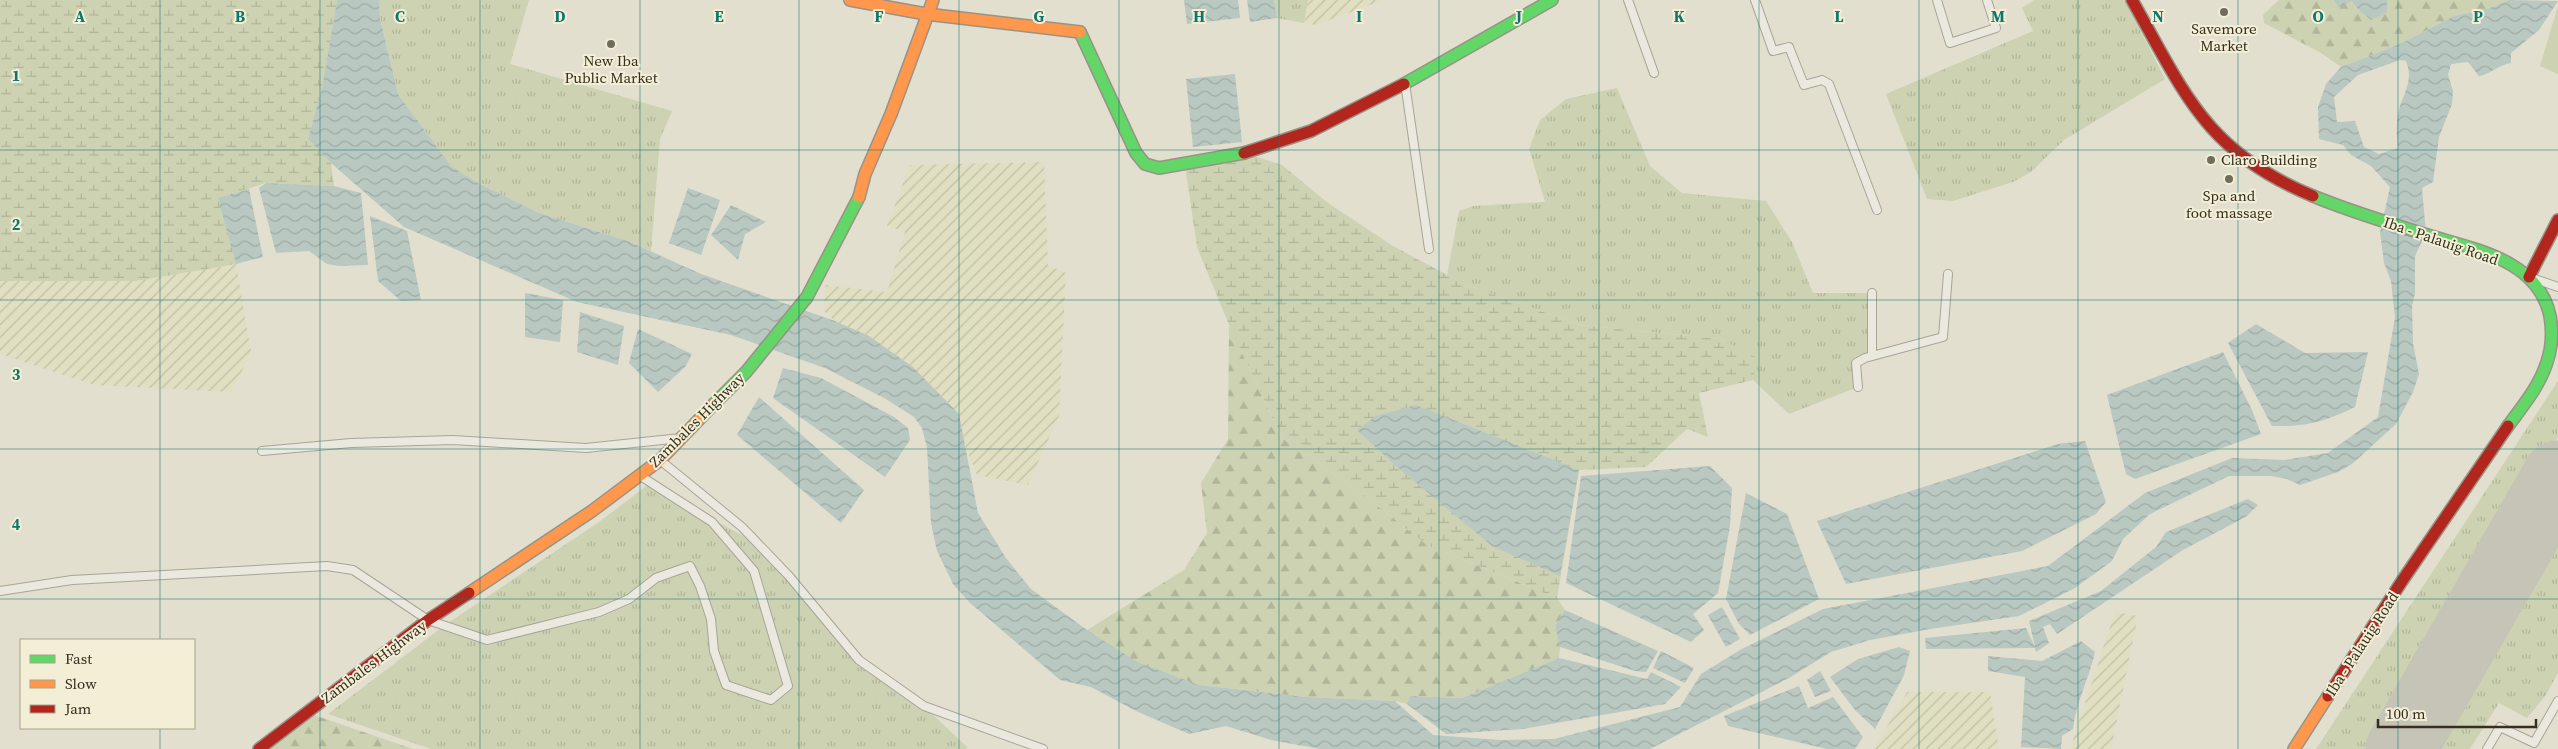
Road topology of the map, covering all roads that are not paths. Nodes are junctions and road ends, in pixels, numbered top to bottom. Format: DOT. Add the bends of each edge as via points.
graph roads {
  1 [pos="850,0"];
  2 [pos="933,0"];
  3 [pos="1552,0"];
  4 [pos="1628,0"];
  5 [pos="1755,0"];
  6 [pos="1937,0"];
  7 [pos="1988,0"];
  8 [pos="2132,0"];
  9 [pos="926,14"];
  10 [pos="1654,73"];
  11 [pos="1405,83"];
  12 [pos="1877,210"];
  13 [pos="2558,220"];
  14 [pos="1429,249"];
  15 [pos="1948,274"];
  16 [pos="2529,277"];
  17 [pos="2558,287"];
  18 [pos="1872,293"];
  19 [pos="1872,355"];
  20 [pos="1858,387"];
  21 [pos="683,438"];
  22 [pos="262,451"];
  23 [pos="660,460"];
  24 [pos="639,475"];
  25 [pos="0,591"];
  26 [pos="428,620"];
  27 [pos="2557,706"];
  28 [pos="259,749"];
  29 [pos="1043,749"];
  30 [pos="2294,749"];
  31 [pos="2487,749"];
  1 -- 9 [label="main road"];
  2 -- 9 [label="main road, Zambales Highway"];
  3 -- 11 [label="main road"];
  4 -- 10 [label="street"];
  5 -- 12 [label="street" via="1773,51 1789,47 1804,86 1822,80 1829,84"];
  6 -- 7 [label="street" via="1950,43 1956,43 1996,28"];
  8 -- 16 [label="main road, Iba - Palauig Road" via="2195,111 2223,143 2260,169 2317,197 2483,252"];
  9 -- 11 [label="main road" via="1080,32 1136,153 1145,164 1159,168 1244,152 1311,131"];
  9 -- 21 [label="main road, Zambales Highway" via="858,200 803,302 763,352"];
  11 -- 14 [label="street"];
  13 -- 16 [label="main road"];
  15 -- 19 [label="street" via="1943,337"];
  16 -- 17 [label="street"];
  16 -- 30 [label="main road, Iba - Palauig Road" via="2543,297 2550,320 2549,356 2542,372"];
  18 -- 19 [label="street"];
  19 -- 20 [label="street" via="1856,363"];
  21 -- 22 [label="street" via="586,448 452,440 351,443"];
  21 -- 23 [label="main road, Zambales Highway"];
  23 -- 24 [label="main road, Zambales Highway"];
  23 -- 29 [label="street" via="742,527 789,576 859,660 924,706"];
  24 -- 26 [label="main road, Zambales Highway" via="592,511"];
  24 -- 26 [label="street" via="712,522 754,571 788,686 770,700 726,685 714,651 711,619 690,566 656,578 629,599 599,612 487,640"];
  25 -- 26 [label="street" via="72,580 327,566 353,570"];
  26 -- 28 [label="main road, Zambales Highway"];
  27 -- 31 [label="street" via="2534,743 2500,727"];
}
